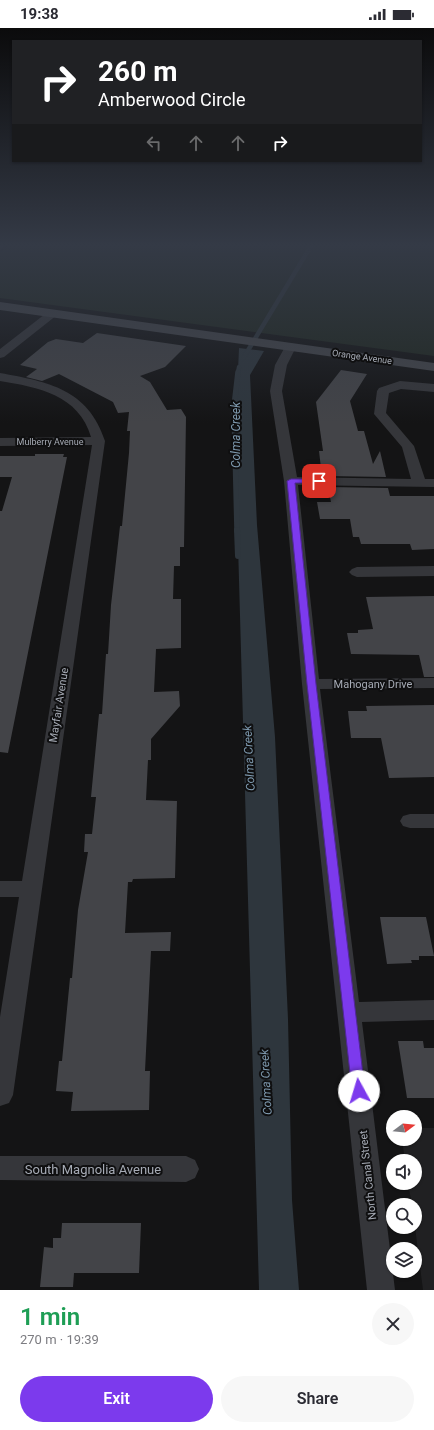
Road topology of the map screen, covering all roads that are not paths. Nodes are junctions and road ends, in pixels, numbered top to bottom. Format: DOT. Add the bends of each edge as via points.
graph roads {
  1 [pos="0,306"];
  2 [pos="53,313"];
  3 [pos="280,346"];
  4 [pos="0,356"];
  5 [pos="434,367"];
  6 [pos="0,377"];
  7 [pos="434,388"];
  8 [pos="0,442"];
  9 [pos="99,442"];
  10 [pos="291,481"];
  11 [pos="420,482"];
  12 [pos="434,483"];
  13 [pos="434,571"];
  14 [pos="357,572"];
  15 [pos="434,683"];
  16 [pos="311,684"];
  17 [pos="410,821"];
  18 [pos="434,821"];
  19 [pos="0,889"];
  20 [pos="32,889"];
  21 [pos="434,1010"];
  22 [pos="350,1012"];
  23 [pos="0,1095"];
  24 [pos="0,1168"];
  25 [pos="186,1169"];
  26 [pos="381,1290"];
  1 -- 2 [label="street, Orange Avenue"];
  2 -- 3 [label="street, Orange Avenue"];
  2 -- 4 [label="street"];
  3 -- 5 [label="street, Orange Avenue"];
  3 -- 10 [label="street, North Canal Street" via="281,365 276,391"];
  6 -- 9 [label="street, Mayfair Avenue" via="28,381 64,396 80,407 91,420"];
  7 -- 11 [label="street" via="400,385 383,391 380,414 408,446"];
  8 -- 9 [label="street, Mulberry Avenue"];
  9 -- 20 [label="street, Mayfair Avenue"];
  10 -- 11 [label="street"];
  10 -- 16 [label="street, North Canal Street"];
  11 -- 12 [label="street"];
  13 -- 14 [label="street"];
  15 -- 16 [label="street, Mahogany Drive"];
  16 -- 22 [label="street, North Canal Street"];
  17 -- 18 [label="street"];
  19 -- 20 [label="street"];
  20 -- 23 [label="street, Mayfair Avenue"];
  21 -- 22 [label="street"];
  22 -- 26 [label="street, North Canal Street"];
  24 -- 25 [label="street, South Magnolia Avenue"];
}
